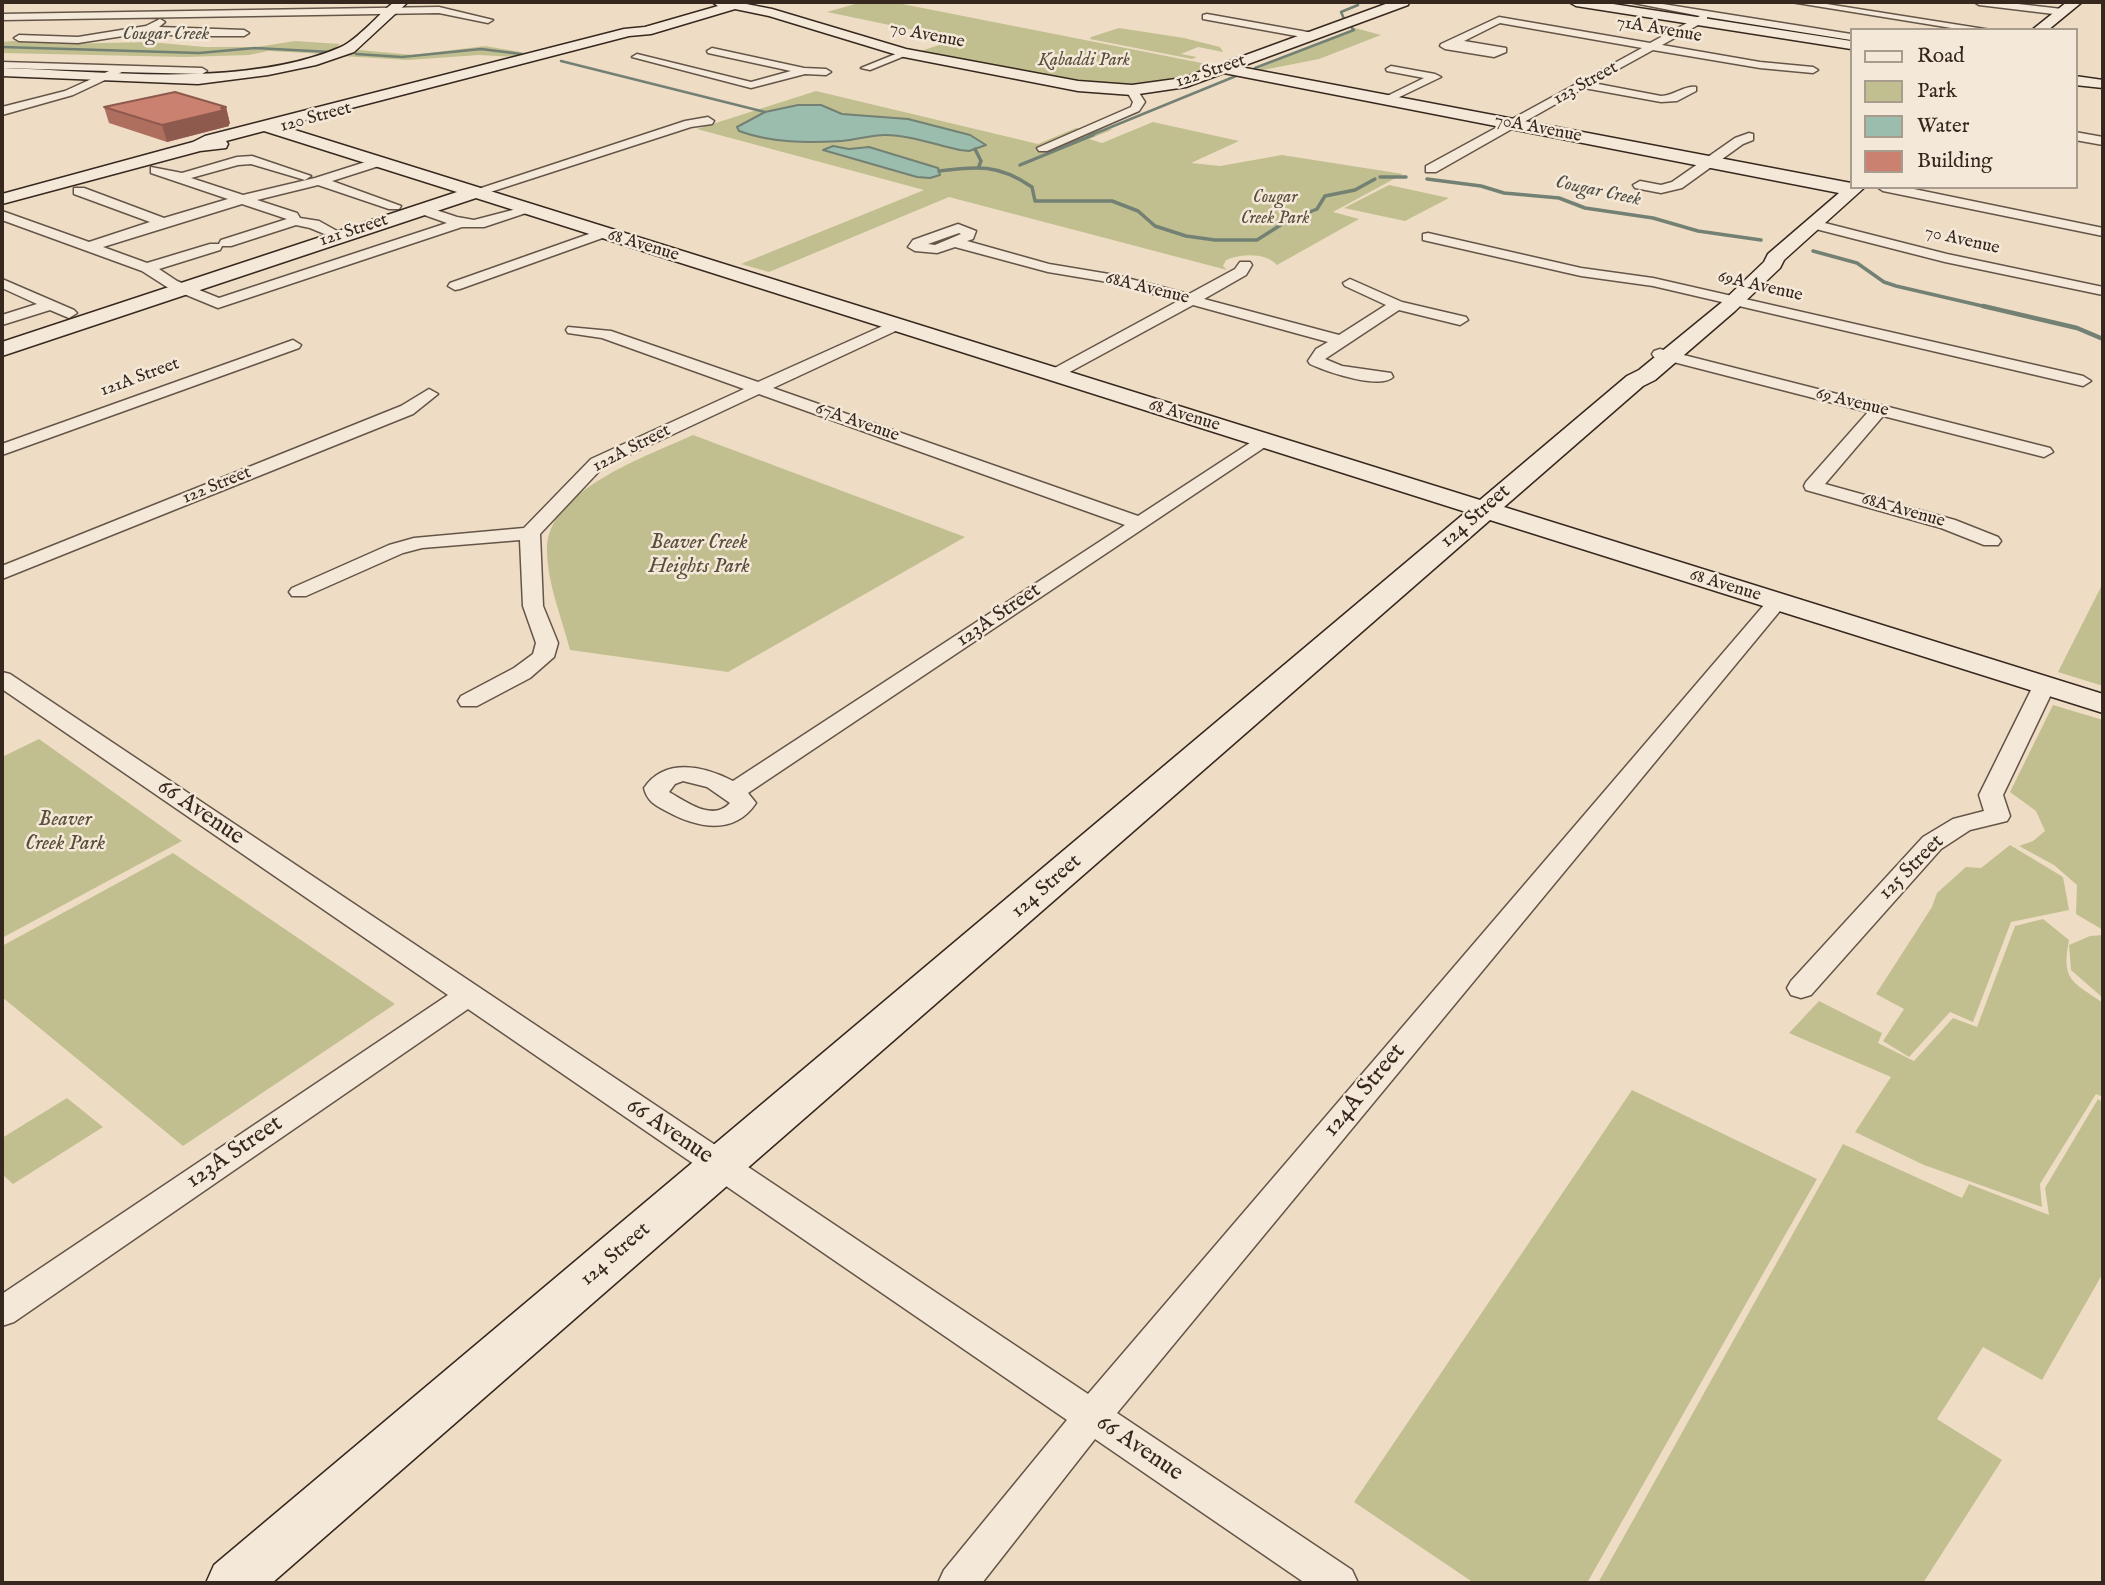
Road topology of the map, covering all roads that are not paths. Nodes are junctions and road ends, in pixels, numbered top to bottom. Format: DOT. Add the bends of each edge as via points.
graph roads {
  1 [pos="190,2"];
  2 [pos="289,2"];
  3 [pos="451,2"];
  4 [pos="1403,2"];
  5 [pos="1579,2"];
  6 [pos="1597,2"];
  7 [pos="1634,2"];
  8 [pos="1798,2"];
  9 [pos="1979,2"];
  10 [pos="2075,2"];
  11 [pos="733,4"];
  12 [pos="396,6"];
  13 [pos="80,9"];
  14 [pos="439,10"];
  15 [pos="2062,12"];
  16 [pos="275,13"];
  17 [pos="171,15"];
  18 [pos="68,16"];
  19 [pos="2,17"];
  20 [pos="1208,17"];
  21 [pos="488,20"];
  22 [pos="1701,20"];
  23 [pos="1973,28"];
  24 [pos="2042,28"];
  25 [pos="149,29"];
  26 [pos="244,33"];
  27 [pos="1312,36"];
  28 [pos="19,38"];
  29 [pos="1850,41"];
  30 [pos="1850,41"];
  31 [pos="1454,42"];
  32 [pos="1653,47"];
  33 [pos="712,51"];
  34 [pos="907,53"];
  35 [pos="637,57"];
  36 [pos="866,68"];
  37 [pos="5,69"];
  38 [pos="124,69"];
  39 [pos="1224,69"];
  40 [pos="1391,69"];
  41 [pos="1812,70"];
  42 [pos="202,71"];
  43 [pos="805,71"];
  44 [pos="826,72"];
  45 [pos="108,76"];
  46 [pos="2077,78"];
  47 [pos="2103,82"];
  48 [pos="751,85"];
  49 [pos="1584,85"];
  50 [pos="1692,89"];
  51 [pos="1132,90"];
  52 [pos="774,91"];
  53 [pos="1387,100"];
  54 [pos="2,111"];
  55 [pos="708,121"];
  56 [pos="1514,124"];
  57 [pos="270,128"];
  58 [pos="2077,136"];
  59 [pos="1749,137"];
  60 [pos="2103,141"];
  61 [pos="1043,148"];
  62 [pos="378,162"];
  63 [pos="1708,162"];
  64 [pos="1431,169"];
  65 [pos="156,170"];
  66 [pos="182,177"];
  67 [pos="312,179"];
  68 [pos="1640,185"];
  69 [pos="1850,188"];
  70 [pos="1854,189"];
  71 [pos="1893,189"];
  72 [pos="79,191"];
  73 [pos="473,192"];
  74 [pos="2,199"];
  75 [pos="240,200"];
  76 [pos="394,206"];
  77 [pos="421,209"];
  78 [pos="528,210"];
  79 [pos="2,215"];
  80 [pos="295,221"];
  81 [pos="163,222"];
  82 [pos="458,224"];
  83 [pos="1812,224"];
  84 [pos="2103,232"];
  85 [pos="603,233"];
  86 [pos="339,236"];
  87 [pos="1428,237"];
  88 [pos="954,242"];
  89 [pos="91,246"];
  90 [pos="1245,265"];
  91 [pos="147,268"];
  92 [pos="1350,283"];
  93 [pos="3,285"];
  94 [pos="455,286"];
  95 [pos="181,288"];
  96 [pos="2103,292"];
  97 [pos="1730,299"];
  98 [pos="1191,300"];
  99 [pos="51,304"];
  100 [pos="1397,305"];
  101 [pos="69,313"];
  102 [pos="2,320"];
  103 [pos="1460,320"];
  104 [pos="895,325"];
  105 [pos="574,330"];
  106 [pos="1340,340"];
  107 [pos="293,345"];
  108 [pos="2,349"];
  109 [pos="1666,355"];
  110 [pos="1055,375"];
  111 [pos="1385,377"];
  112 [pos="2083,381"];
  113 [pos="759,388"];
  114 [pos="429,394"];
  115 [pos="1879,410"];
  116 [pos="1265,441"];
  117 [pos="2,450"];
  118 [pos="2044,452"];
  119 [pos="1485,510"];
  120 [pos="1139,523"];
  121 [pos="530,533"];
  122 [pos="1991,541"];
  123 [pos="2,573"];
  124 [pos="299,592"];
  125 [pos="1777,602"];
  126 [pos="2,679"];
  127 [pos="2044,686"];
  128 [pos="469,701"];
  129 [pos="2103,704"];
  130 [pos="734,791"];
  131 [pos="1801,988"];
  132 [pos="468,995"];
  133 [pos="720,1166"];
  134 [pos="2,1312"];
  135 [pos="1091,1417"];
  136 [pos="233,1583"];
  137 [pos="958,1583"];
  138 [pos="1338,1583"];
  1 -- 17 [label="street"];
  2 -- 16 [label="street"];
  3 -- 14 [label="street"];
  4 -- 27 [label="street, 122 Street"];
  5 -- 22 [label="street"];
  6 -- 22 [label="street"];
  7 -- 30 [label="street"];
  8 -- 23 [label="street"];
  9 -- 15 [label="street"];
  10 -- 15 [label="street"];
  11 -- 34 [label="street, 70 Avenue"];
  11 -- 57 [label="street, 120 Street" via="689,20 413,87"];
  12 -- 14 [label="street"];
  12 -- 16 [label="street"];
  12 -- 45 [label="street" via="348,49 292,67 198,79"];
  13 -- 18 [label="street"];
  14 -- 21 [label="street"];
  15 -- 24 [label="street"];
  16 -- 17 [label="street"];
  17 -- 18 [label="street"];
  17 -- 25 [label="street"];
  18 -- 19 [label="street"];
  20 -- 27 [label="street"];
  22 -- 29 [label="street"];
  22 -- 32 [label="street, 123 Street"];
  25 -- 26 [label="street"];
  25 -- 28 [label="street" via="78,40"];
  27 -- 39 [label="street, 122 Street"];
  31 -- 32 [label="street, 71A Avenue" via="1499,20"];
  32 -- 41 [label="street, 71A Avenue"];
  32 -- 49 [label="street, 123 Street"];
  33 -- 43 [label="street"];
  34 -- 36 [label="street"];
  34 -- 51 [label="street, 70 Avenue" via="1078,86"];
  35 -- 48 [label="street"];
  37 -- 38 [label="street"];
  37 -- 45 [label="street"];
  38 -- 42 [label="street"];
  38 -- 45 [label="street"];
  39 -- 51 [label="street, 122 Street" via="1173,86"];
  39 -- 53 [label="street, 70A Avenue"];
  40 -- 53 [label="street" via="1435,78"];
  43 -- 44 [label="street"];
  43 -- 48 [label="street"];
  45 -- 54 [label="street" via="69,93"];
  46 -- 47 [label="street"];
  48 -- 52 [label="street"];
  49 -- 50 [label="street" via="1661,99 1673,99"];
  49 -- 56 [label="street, 123 Street"];
  51 -- 61 [label="street" via="1139,102 1135,109"];
  53 -- 56 [label="street, 70A Avenue"];
  55 -- 73 [label="street, 121 Street"];
  56 -- 63 [label="street, 70A Avenue"];
  56 -- 64 [label="street, 123 Street"];
  57 -- 62 [label="street, 68 Avenue"];
  57 -- 74 [label="street, 120 Street" via="211,140"];
  58 -- 60 [label="street"];
  59 -- 63 [label="street"];
  62 -- 67 [label="street"];
  62 -- 73 [label="street, 68 Avenue"];
  63 -- 68 [label="street" via="1677,185 1661,189"];
  63 -- 69 [label="street, 70A Avenue"];
  65 -- 66 [label="street"];
  66 -- 67 [label="street" via="251,160"];
  66 -- 75 [label="street"];
  67 -- 75 [label="street"];
  67 -- 76 [label="street"];
  70 -- 83 [label="street"];
  71 -- 84 [label="street"];
  72 -- 81 [label="street"];
  73 -- 77 [label="street, 121 Street"];
  73 -- 78 [label="street, 68 Avenue"];
  75 -- 80 [label="street" via="292,216"];
  75 -- 81 [label="street"];
  77 -- 82 [label="street"];
  77 -- 86 [label="street, 121 Street"];
  78 -- 82 [label="street" via="479,226"];
  78 -- 85 [label="street, 68 Avenue"];
  79 -- 89 [label="street"];
  80 -- 86 [label="street"];
  80 -- 91 [label="street"];
  81 -- 89 [label="street"];
  82 -- 95 [label="street" via="218,303"];
  83 -- 96 [label="street, 70 Avenue"];
  83 -- 97 [label="street, 124 Street" via="1765,262"];
  85 -- 94 [label="street"];
  85 -- 104 [label="street, 68 Avenue"];
  86 -- 95 [label="street, 121 Street"];
  87 -- 97 [label="street, 69A Avenue" via="1581,272"];
  88 -- 98 [label="street, 68A Avenue"];
  89 -- 91 [label="street"];
  90 -- 98 [label="street" via="1241,272"];
  91 -- 95 [label="street"];
  92 -- 100 [label="street"];
  93 -- 99 [label="street"];
  95 -- 108 [label="street, 121 Street"];
  97 -- 109 [label="street, 124 Street"];
  97 -- 112 [label="street, 69A Avenue"];
  98 -- 106 [label="street, 68A Avenue"];
  98 -- 110 [label="street"];
  99 -- 101 [label="street"];
  99 -- 102 [label="street"];
  100 -- 103 [label="street"];
  100 -- 106 [label="street"];
  104 -- 110 [label="street, 68 Avenue"];
  104 -- 113 [label="street, 122A Street"];
  105 -- 113 [label="street, 67A Avenue" via="605,334"];
  106 -- 111 [label="street" via="1316,361 1338,371"];
  107 -- 117 [label="street, 121A Street"];
  109 -- 115 [label="street, 69 Avenue"];
  109 -- 119 [label="street, 124 Street" via="1647,376 1635,381"];
  110 -- 116 [label="street, 68 Avenue"];
  113 -- 120 [label="street, 67A Avenue"];
  113 -- 121 [label="street, 122A Street" via="597,463"];
  114 -- 123 [label="street, 122 Street" via="407,410"];
  115 -- 118 [label="street, 69 Avenue"];
  115 -- 122 [label="street, 68A Avenue" via="1813,486 1948,524"];
  116 -- 119 [label="street, 68 Avenue"];
  116 -- 120 [label="street, 123A Street"];
  119 -- 125 [label="street, 68 Avenue"];
  119 -- 133 [label="street, 124 Street"];
  120 -- 130 [label="street, 123A Street"];
  121 -- 124 [label="street" via="421,542"];
  121 -- 128 [label="street" via="533,606 547,643 543,657"];
  125 -- 127 [label="street, 68 Avenue"];
  125 -- 135 [label="street, 124A Street"];
  126 -- 132 [label="street, 66 Avenue"];
  127 -- 129 [label="street, 68 Avenue"];
  127 -- 131 [label="street, 125 Street" via="1991,795 1998,816 1962,824 1931,843"];
  132 -- 133 [label="street, 66 Avenue"];
  132 -- 134 [label="street, 123A Street"];
  133 -- 135 [label="street, 66 Avenue"];
  133 -- 136 [label="street, 124 Street"];
  135 -- 137 [label="street, 124A Street"];
  135 -- 138 [label="street, 66 Avenue"];
}
